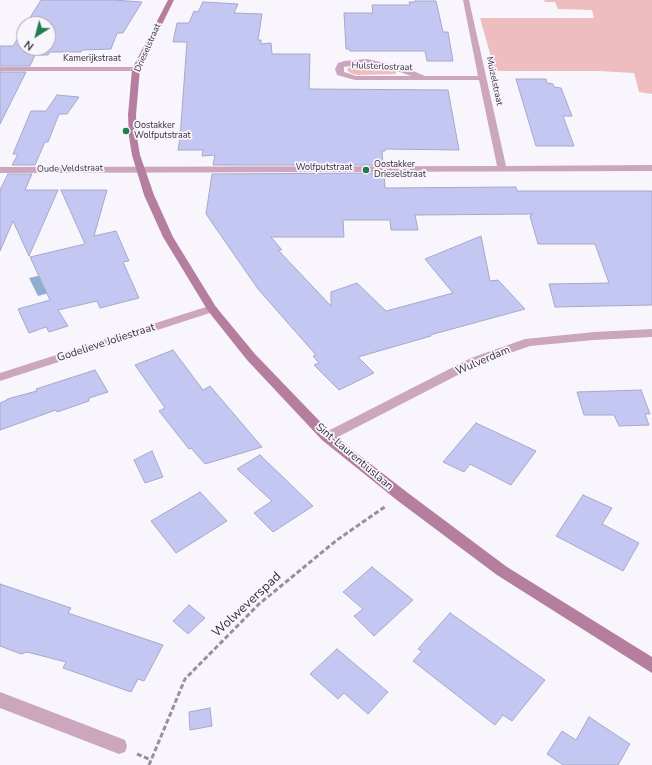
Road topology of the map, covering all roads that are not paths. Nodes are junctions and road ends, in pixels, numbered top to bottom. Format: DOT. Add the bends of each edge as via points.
graph roads {
  1 [pos="171,0"];
  2 [pos="466,0"];
  3 [pos="0,69"];
  4 [pos="136,69"];
  5 [pos="422,78"];
  6 [pos="484,78"];
  7 [pos="502,167"];
  8 [pos="652,168"];
  9 [pos="140,169"];
  10 [pos="0,170"];
  11 [pos="212,308"];
  12 [pos="652,333"];
  13 [pos="0,377"];
  14 [pos="327,437"];
  15 [pos="652,666"];
  16 [pos="0,700"];
  17 [pos="119,746"];
  1 -- 4 [label="street, Drieselstraat"];
  2 -- 6 [label="street, Muizelstraat"];
  3 -- 4 [label="street, Kamerijkstraat"];
  4 -- 9 [label="street, Drieselstraat" via="132,115"];
  5 -- 5 [label="street, Hulsterlostraat" via="355,78 340,73 339,69 347,62 367,61 403,70"];
  5 -- 6 [label="street, Hulsterlostraat"];
  6 -- 7 [label="street, Muizelstraat"];
  7 -- 8 [label="street, Wolfputstraat"];
  7 -- 9 [label="street, Wolfputstraat"];
  9 -- 10 [label="street, Oude Veldstraat"];
  9 -- 11 [label="street, Sint-Laurentiuslaan" via="168,237"];
  11 -- 13 [label="street, Godelieve Joliestraat"];
  11 -- 14 [label="street, Sint-Laurentiuslaan" via="251,357"];
  12 -- 14 [label="street, Wulverdam" via="529,342 475,361"];
  14 -- 15 [label="street, Sint-Laurentiuslaan" via="502,571"];
  16 -- 17 [label="street"];
}
